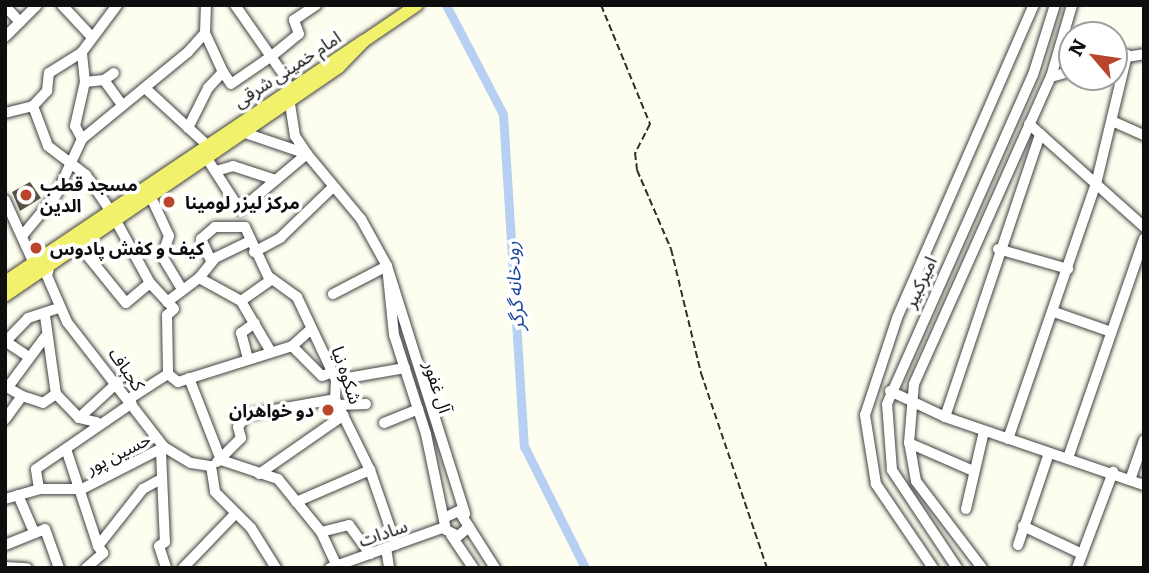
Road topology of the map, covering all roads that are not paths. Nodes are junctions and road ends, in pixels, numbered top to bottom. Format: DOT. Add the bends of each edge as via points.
graph roads {
  1 [pos="37,5"];
  2 [pos="61,5"];
  3 [pos="117,5"];
  4 [pos="206,5"];
  5 [pos="234,5"];
  6 [pos="316,5"];
  7 [pos="417,5"];
  8 [pos="1034,5"];
  9 [pos="1055,5"];
  10 [pos="1072,5"];
  11 [pos="5,6"];
  12 [pos="20,22"];
  13 [pos="205,33"];
  14 [pos="90,35"];
  15 [pos="5,37"];
  16 [pos="82,52"];
  17 [pos="272,55"];
  18 [pos="1137,56"];
  19 [pos="223,72"];
  20 [pos="114,73"];
  21 [pos="1033,75"];
  22 [pos="1058,77"];
  23 [pos="104,80"];
  24 [pos="1050,80"];
  25 [pos="85,82"];
  26 [pos="145,88"];
  27 [pos="290,93"];
  28 [pos="122,105"];
  29 [pos="33,106"];
  30 [pos="5,113"];
  31 [pos="1112,121"];
  32 [pos="1029,124"];
  33 [pos="188,128"];
  34 [pos="242,132"];
  35 [pos="1040,134"];
  36 [pos="1144,135"];
  37 [pos="82,139"];
  38 [pos="206,150"];
  39 [pos="307,154"];
  40 [pos="68,162"];
  41 [pos="216,172"];
  42 [pos="276,180"];
  43 [pos="1096,184"];
  44 [pos="332,188"];
  45 [pos="150,195"];
  46 [pos="5,200"];
  47 [pos="113,214"];
  48 [pos="1144,227"];
  49 [pos="22,236"];
  50 [pos="1144,239"];
  51 [pos="78,244"];
  52 [pos="252,247"];
  53 [pos="998,249"];
  54 [pos="211,261"];
  55 [pos="50,264"];
  56 [pos="36,267"];
  57 [pos="387,267"];
  58 [pos="1068,269"];
  59 [pos="199,278"];
  60 [pos="271,279"];
  61 [pos="5,282"];
  62 [pos="150,283"];
  63 [pos="181,288"];
  64 [pos="333,294"];
  65 [pos="5,296"];
  66 [pos="241,301"];
  67 [pos="167,302"];
  68 [pos="59,308"];
  69 [pos="1054,312"];
  70 [pos="45,316"];
  71 [pos="256,323"];
  72 [pos="310,330"];
  73 [pos="1111,332"];
  74 [pos="45,337"];
  75 [pos="6,341"];
  76 [pos="292,346"];
  77 [pos="271,352"];
  78 [pos="247,355"];
  79 [pos="29,357"];
  80 [pos="405,368"];
  81 [pos="168,374"];
  82 [pos="334,376"];
  83 [pos="189,378"];
  84 [pos="118,382"];
  85 [pos="7,387"];
  86 [pos="890,391"];
  87 [pos="56,394"];
  88 [pos="22,396"];
  89 [pos="131,401"];
  90 [pos="366,404"];
  91 [pos="915,404"];
  92 [pos="339,407"];
  93 [pos="418,409"];
  94 [pos="945,417"];
  95 [pos="79,418"];
  96 [pos="5,419"];
  97 [pos="97,422"];
  98 [pos="384,423"];
  99 [pos="985,432"];
  100 [pos="1008,439"];
  101 [pos="1144,440"];
  102 [pos="909,443"];
  103 [pos="66,449"];
  104 [pos="162,450"];
  105 [pos="1049,453"];
  106 [pos="1069,458"];
  107 [pos="221,460"];
  108 [pos="211,466"];
  109 [pos="370,470"];
  110 [pos="971,470"];
  111 [pos="1113,472"];
  112 [pos="259,474"];
  113 [pos="161,479"];
  114 [pos="1130,480"];
  115 [pos="1144,485"];
  116 [pos="78,488"];
  117 [pos="39,489"];
  118 [pos="18,495"];
  119 [pos="5,499"];
  120 [pos="296,502"];
  121 [pos="965,509"];
  122 [pos="233,514"];
  123 [pos="465,514"];
  124 [pos="448,526"];
  125 [pos="1023,526"];
  126 [pos="468,527"];
  127 [pos="34,532"];
  128 [pos="321,532"];
  129 [pos="5,545"];
  130 [pos="1018,545"];
  131 [pos="98,546"];
  132 [pos="391,546"];
  133 [pos="370,554"];
  134 [pos="1082,554"];
  135 [pos="5,567"];
  136 [pos="335,567"];
  137 [pos="27,568"];
  138 [pos="59,568"];
  139 [pos="86,568"];
  140 [pos="166,568"];
  141 [pos="183,568"];
  142 [pos="276,568"];
  143 [pos="389,568"];
  144 [pos="473,568"];
  145 [pos="495,568"];
  146 [pos="933,568"];
  147 [pos="957,568"];
  148 [pos="982,568"];
  149 [pos="1077,568"];
  1 -- 12 [label="street"];
  2 -- 14 [label="street"];
  3 -- 14 [label="street"];
  4 -- 13 [label="street"];
  5 -- 17 [label="street"];
  6 -- 17 [label="street" via="294,20 299,34"];
  7 -- 27 [label="main road, امام خمینی شرقی" via="363,41 339,67"];
  8 -- 146 [label="street, امیرکبیر" via="897,318 865,415 876,484"];
  9 -- 21 [label="street, امیرکبیر"];
  10 -- 24 [label="street"];
  11 -- 12 [label="street"];
  12 -- 15 [label="street"];
  13 -- 19 [label="street"];
  13 -- 26 [label="street"];
  14 -- 16 [label="street"];
  16 -- 25 [label="street"];
  16 -- 29 [label="street" via="49,73 47,91"];
  17 -- 19 [label="street" via="231,84"];
  17 -- 27 [label="street"];
  18 -- 31 [label="street"];
  19 -- 33 [label="street" via="208,88"];
  20 -- 23 [label="street"];
  21 -- 24 [label="street"];
  21 -- 86 [label="street, امیرکبیر"];
  22 -- 24 [label="street"];
  23 -- 25 [label="street"];
  23 -- 28 [label="street"];
  24 -- 32 [label="street"];
  25 -- 37 [label="street" via="75,126"];
  26 -- 28 [label="street"];
  26 -- 33 [label="street"];
  27 -- 34 [label="main road, امام خمینی شرقی"];
  27 -- 38 [label="main road, امام خمینی شرقی"];
  27 -- 39 [label="street, آل غفور" via="295,136"];
  28 -- 37 [label="street"];
  29 -- 30 [label="street"];
  29 -- 40 [label="street" via="48,146"];
  31 -- 36 [label="street"];
  31 -- 43 [label="street"];
  32 -- 35 [label="street"];
  32 -- 91 [label="street" via="931,339 914,384"];
  33 -- 38 [label="street"];
  34 -- 38 [label="main road, امام خمینی شرقی"];
  34 -- 39 [label="street"];
  35 -- 43 [label="street"];
  35 -- 53 [label="street"];
  37 -- 40 [label="street"];
  38 -- 41 [label="street"];
  38 -- 45 [label="main road, امام خمینی شرقی"];
  38 -- 47 [label="main road, امام خمینی شرقی"];
  39 -- 42 [label="street"];
  39 -- 44 [label="street, آل غفور"];
  40 -- 47 [label="street"];
  40 -- 49 [label="street" via="56,195"];
  41 -- 42 [label="street" via="233,166"];
  41 -- 42 [label="street" via="240,210"];
  43 -- 48 [label="street"];
  43 -- 58 [label="street"];
  44 -- 52 [label="street" via="280,238"];
  44 -- 57 [label="street, آل غفور" via="382,247"];
  45 -- 47 [label="main road, امام خمینی شرقی"];
  45 -- 63 [label="street" via="169,236 162,256"];
  46 -- 49 [label="street"];
  47 -- 51 [label="main road, امام خمینی شرقی"];
  47 -- 56 [label="main road, امام خمینی شرقی"];
  47 -- 62 [label="street"];
  49 -- 56 [label="street"];
  50 -- 73 [label="street"];
  51 -- 55 [label="main road, امام خمینی شرقی"];
  51 -- 62 [label="street" via="126,303"];
  52 -- 54 [label="street"];
  52 -- 54 [label="street, شکوه نیا" via="245,227 215,227 201,239"];
  52 -- 60 [label="street, شکوه نیا"];
  53 -- 58 [label="street"];
  53 -- 94 [label="street"];
  54 -- 59 [label="street"];
  55 -- 56 [label="main road, امام خمینی شرقی"];
  55 -- 68 [label="street, کجباف" via="47,276"];
  56 -- 61 [label="main road, امام خمینی شرقی"];
  56 -- 65 [label="main road, امام خمینی شرقی"];
  57 -- 64 [label="street"];
  57 -- 80 [label="street, آل غفور"];
  57 -- 123 [label="street, آل غفور"];
  58 -- 69 [label="street"];
  59 -- 63 [label="street"];
  59 -- 66 [label="street"];
  60 -- 66 [label="street"];
  60 -- 72 [label="street, شکوه نیا" via="296,298"];
  62 -- 67 [label="street"];
  63 -- 67 [label="street"];
  66 -- 71 [label="street"];
  67 -- 81 [label="street" via="174,309 167,315"];
  68 -- 70 [label="street"];
  68 -- 84 [label="street, کجباف"];
  69 -- 73 [label="street"];
  69 -- 100 [label="street"];
  70 -- 74 [label="street"];
  70 -- 75 [label="street" via="28,318"];
  71 -- 77 [label="street"];
  71 -- 78 [label="street" via="242,333"];
  72 -- 76 [label="street"];
  72 -- 82 [label="street, شکوه نیا"];
  73 -- 106 [label="street"];
  74 -- 79 [label="street"];
  74 -- 87 [label="street"];
  75 -- 79 [label="street"];
  76 -- 77 [label="street"];
  76 -- 82 [label="street" via="322,376"];
  77 -- 78 [label="street"];
  78 -- 83 [label="street"];
  79 -- 85 [label="street"];
  80 -- 82 [label="street"];
  80 -- 93 [label="street, آل غفور"];
  81 -- 83 [label="street" via="178,382"];
  81 -- 89 [label="street"];
  82 -- 92 [label="street, شکوه نیا"];
  83 -- 107 [label="street"];
  84 -- 89 [label="street, کجباف"];
  84 -- 95 [label="street"];
  85 -- 88 [label="street"];
  86 -- 91 [label="street"];
  86 -- 147 [label="street, امیرکبیر" via="884,418 892,470"];
  87 -- 88 [label="street" via="43,403"];
  87 -- 95 [label="street"];
  88 -- 96 [label="street"];
  89 -- 97 [label="street" via="101,426"];
  89 -- 104 [label="street, کجباف"];
  90 -- 92 [label="street"];
  91 -- 94 [label="street"];
  91 -- 102 [label="street"];
  92 -- 107 [label="street" via="246,415 238,427 241,438"];
  92 -- 109 [label="street, شکوه نیا"];
  92 -- 112 [label="street"];
  93 -- 98 [label="street"];
  93 -- 124 [label="street, آل غفور"];
  94 -- 99 [label="street"];
  95 -- 97 [label="street"];
  97 -- 103 [label="street"];
  99 -- 100 [label="street"];
  99 -- 110 [label="street"];
  100 -- 105 [label="street"];
  101 -- 114 [label="street"];
  102 -- 110 [label="street"];
  102 -- 148 [label="street" via="916,481"];
  103 -- 116 [label="street"];
  103 -- 117 [label="street" via="36,469"];
  104 -- 108 [label="street, کجباف"];
  104 -- 113 [label="street"];
  104 -- 116 [label="street, حسین پور"];
  105 -- 106 [label="street"];
  105 -- 125 [label="street"];
  106 -- 111 [label="street"];
  107 -- 108 [label="street"];
  107 -- 112 [label="street"];
  108 -- 122 [label="street" via="215,492"];
  109 -- 120 [label="street"];
  109 -- 132 [label="street, شکوه نیا"];
  110 -- 121 [label="street"];
  111 -- 114 [label="street"];
  111 -- 134 [label="street"];
  112 -- 120 [label="street" via="278,479"];
  113 -- 131 [label="street" via="152,479"];
  113 -- 140 [label="street" via="165,542 159,546"];
  114 -- 115 [label="street"];
  116 -- 117 [label="street, حسین پور" via="53,494"];
  116 -- 131 [label="street"];
  117 -- 118 [label="street, حسین پور"];
  118 -- 119 [label="street, حسین پور"];
  118 -- 127 [label="street"];
  120 -- 128 [label="street"];
  122 -- 141 [label="street"];
  122 -- 142 [label="street"];
  123 -- 124 [label="street"];
  123 -- 126 [label="street, آل غفور"];
  124 -- 126 [label="street"];
  124 -- 132 [label="street, سادات"];
  124 -- 144 [label="street, آل غفور"];
  125 -- 130 [label="street"];
  125 -- 134 [label="street"];
  126 -- 145 [label="street"];
  127 -- 129 [label="street"];
  127 -- 138 [label="street" via="45,529"];
  128 -- 133 [label="street" via="349,525"];
  128 -- 136 [label="street"];
  131 -- 139 [label="street" via="103,553"];
  132 -- 133 [label="street, سادات"];
  132 -- 143 [label="street, شکوه نیا"];
  133 -- 136 [label="street, سادات"];
  134 -- 149 [label="street"];
  135 -- 137 [label="street"];
}
